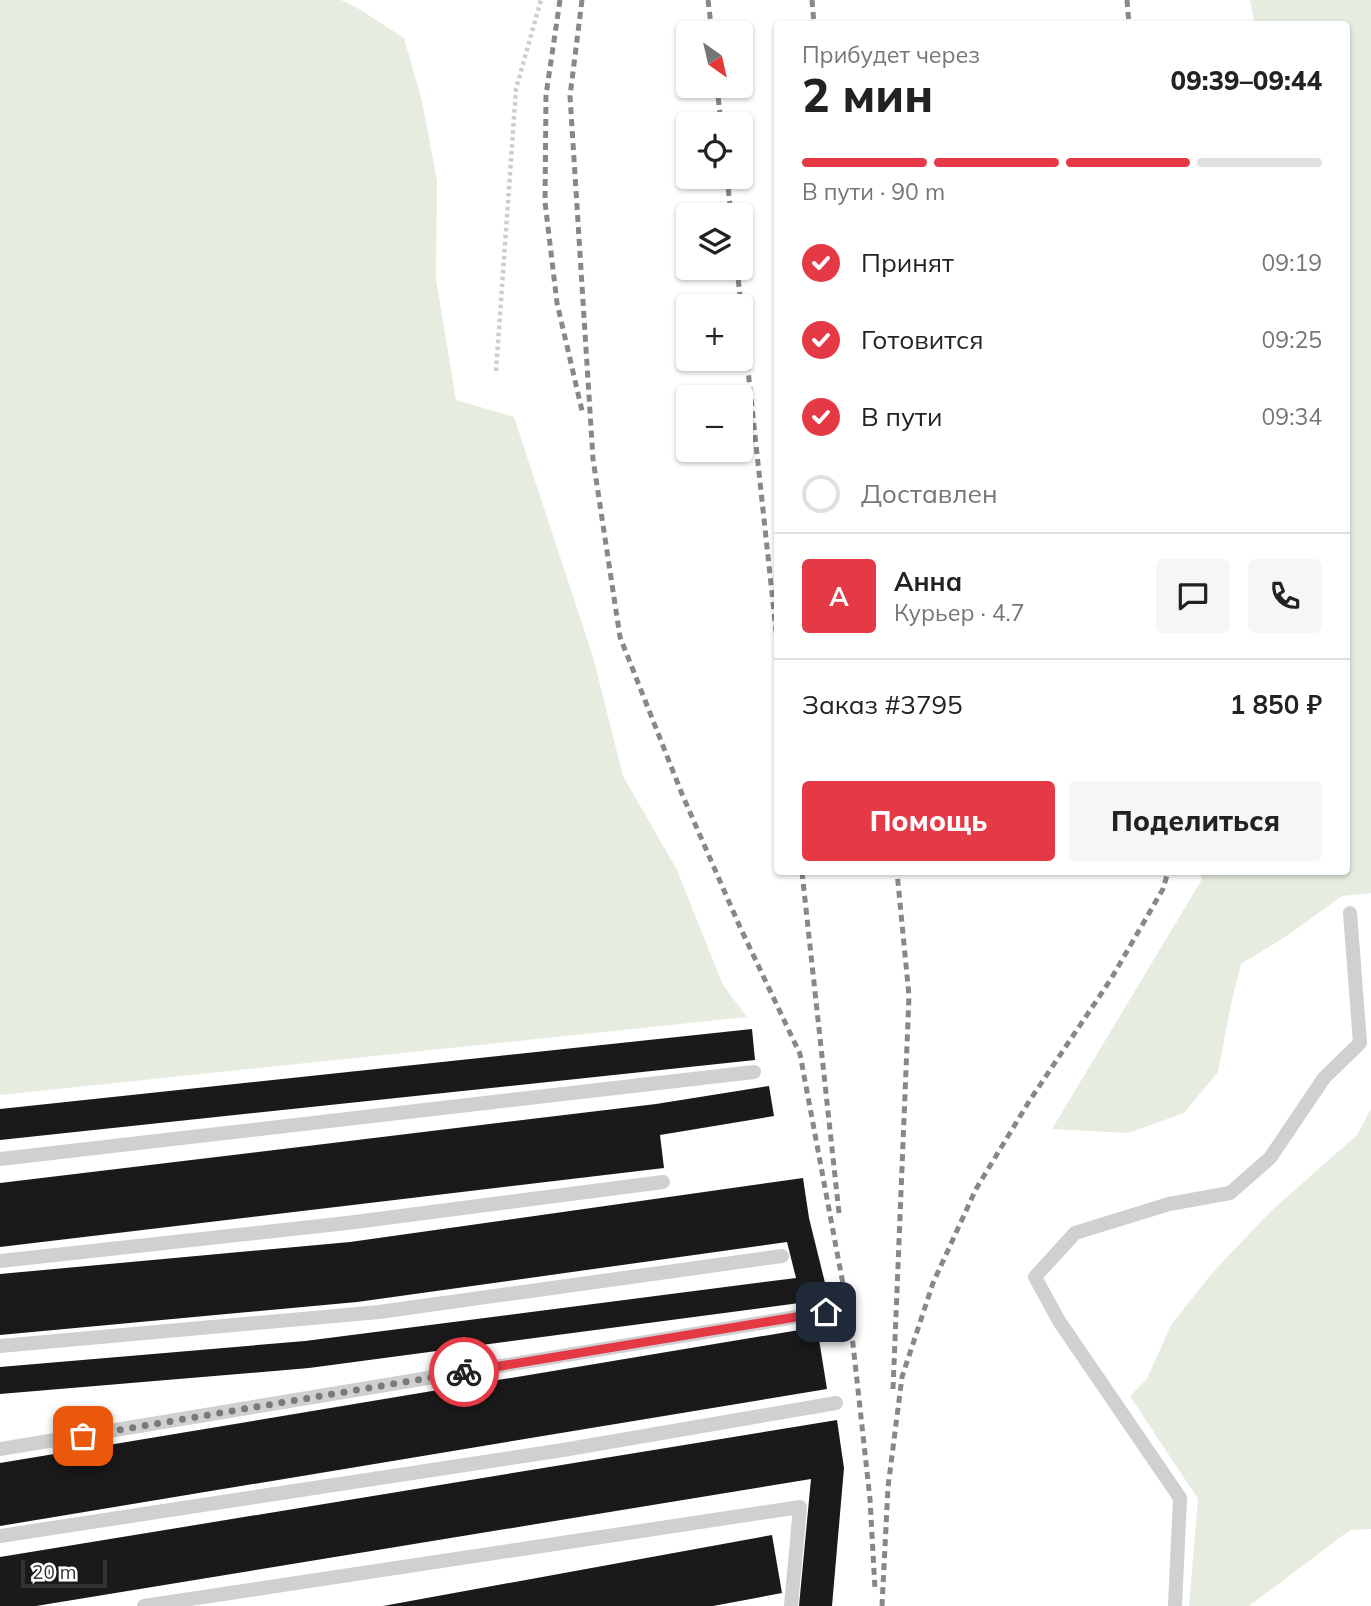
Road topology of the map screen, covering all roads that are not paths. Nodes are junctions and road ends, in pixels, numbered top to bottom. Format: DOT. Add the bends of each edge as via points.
graph roads {
  1 [pos="1350,913"];
  2 [pos="754,1072"];
  3 [pos="0,1159"];
  4 [pos="663,1182"];
  5 [pos="782,1256"];
  6 [pos="0,1261"];
  7 [pos="826,1312"];
  8 [pos="0,1346"];
  9 [pos="836,1403"];
  10 [pos="0,1449"];
  11 [pos="0,1536"];
  12 [pos="166,1604"];
  13 [pos="144,1606"];
  14 [pos="790,1606"];
  15 [pos="1175,1606"];
  1 -- 15 [label="lane" via="1360,1043 1324,1078 1270,1158 1230,1193 1169,1205 1075,1233 1035,1277 1059,1321 1180,1498"];
  2 -- 3 [label="lane"];
  4 -- 6 [label="lane"];
  5 -- 8 [label="lane" via="379,1312"];
  7 -- 10 [label="lane"];
  9 -- 11 [label="lane" via="563,1450"];
  12 -- 13 [label="lane"];
  12 -- 14 [label="lane" via="800,1507"];
}
